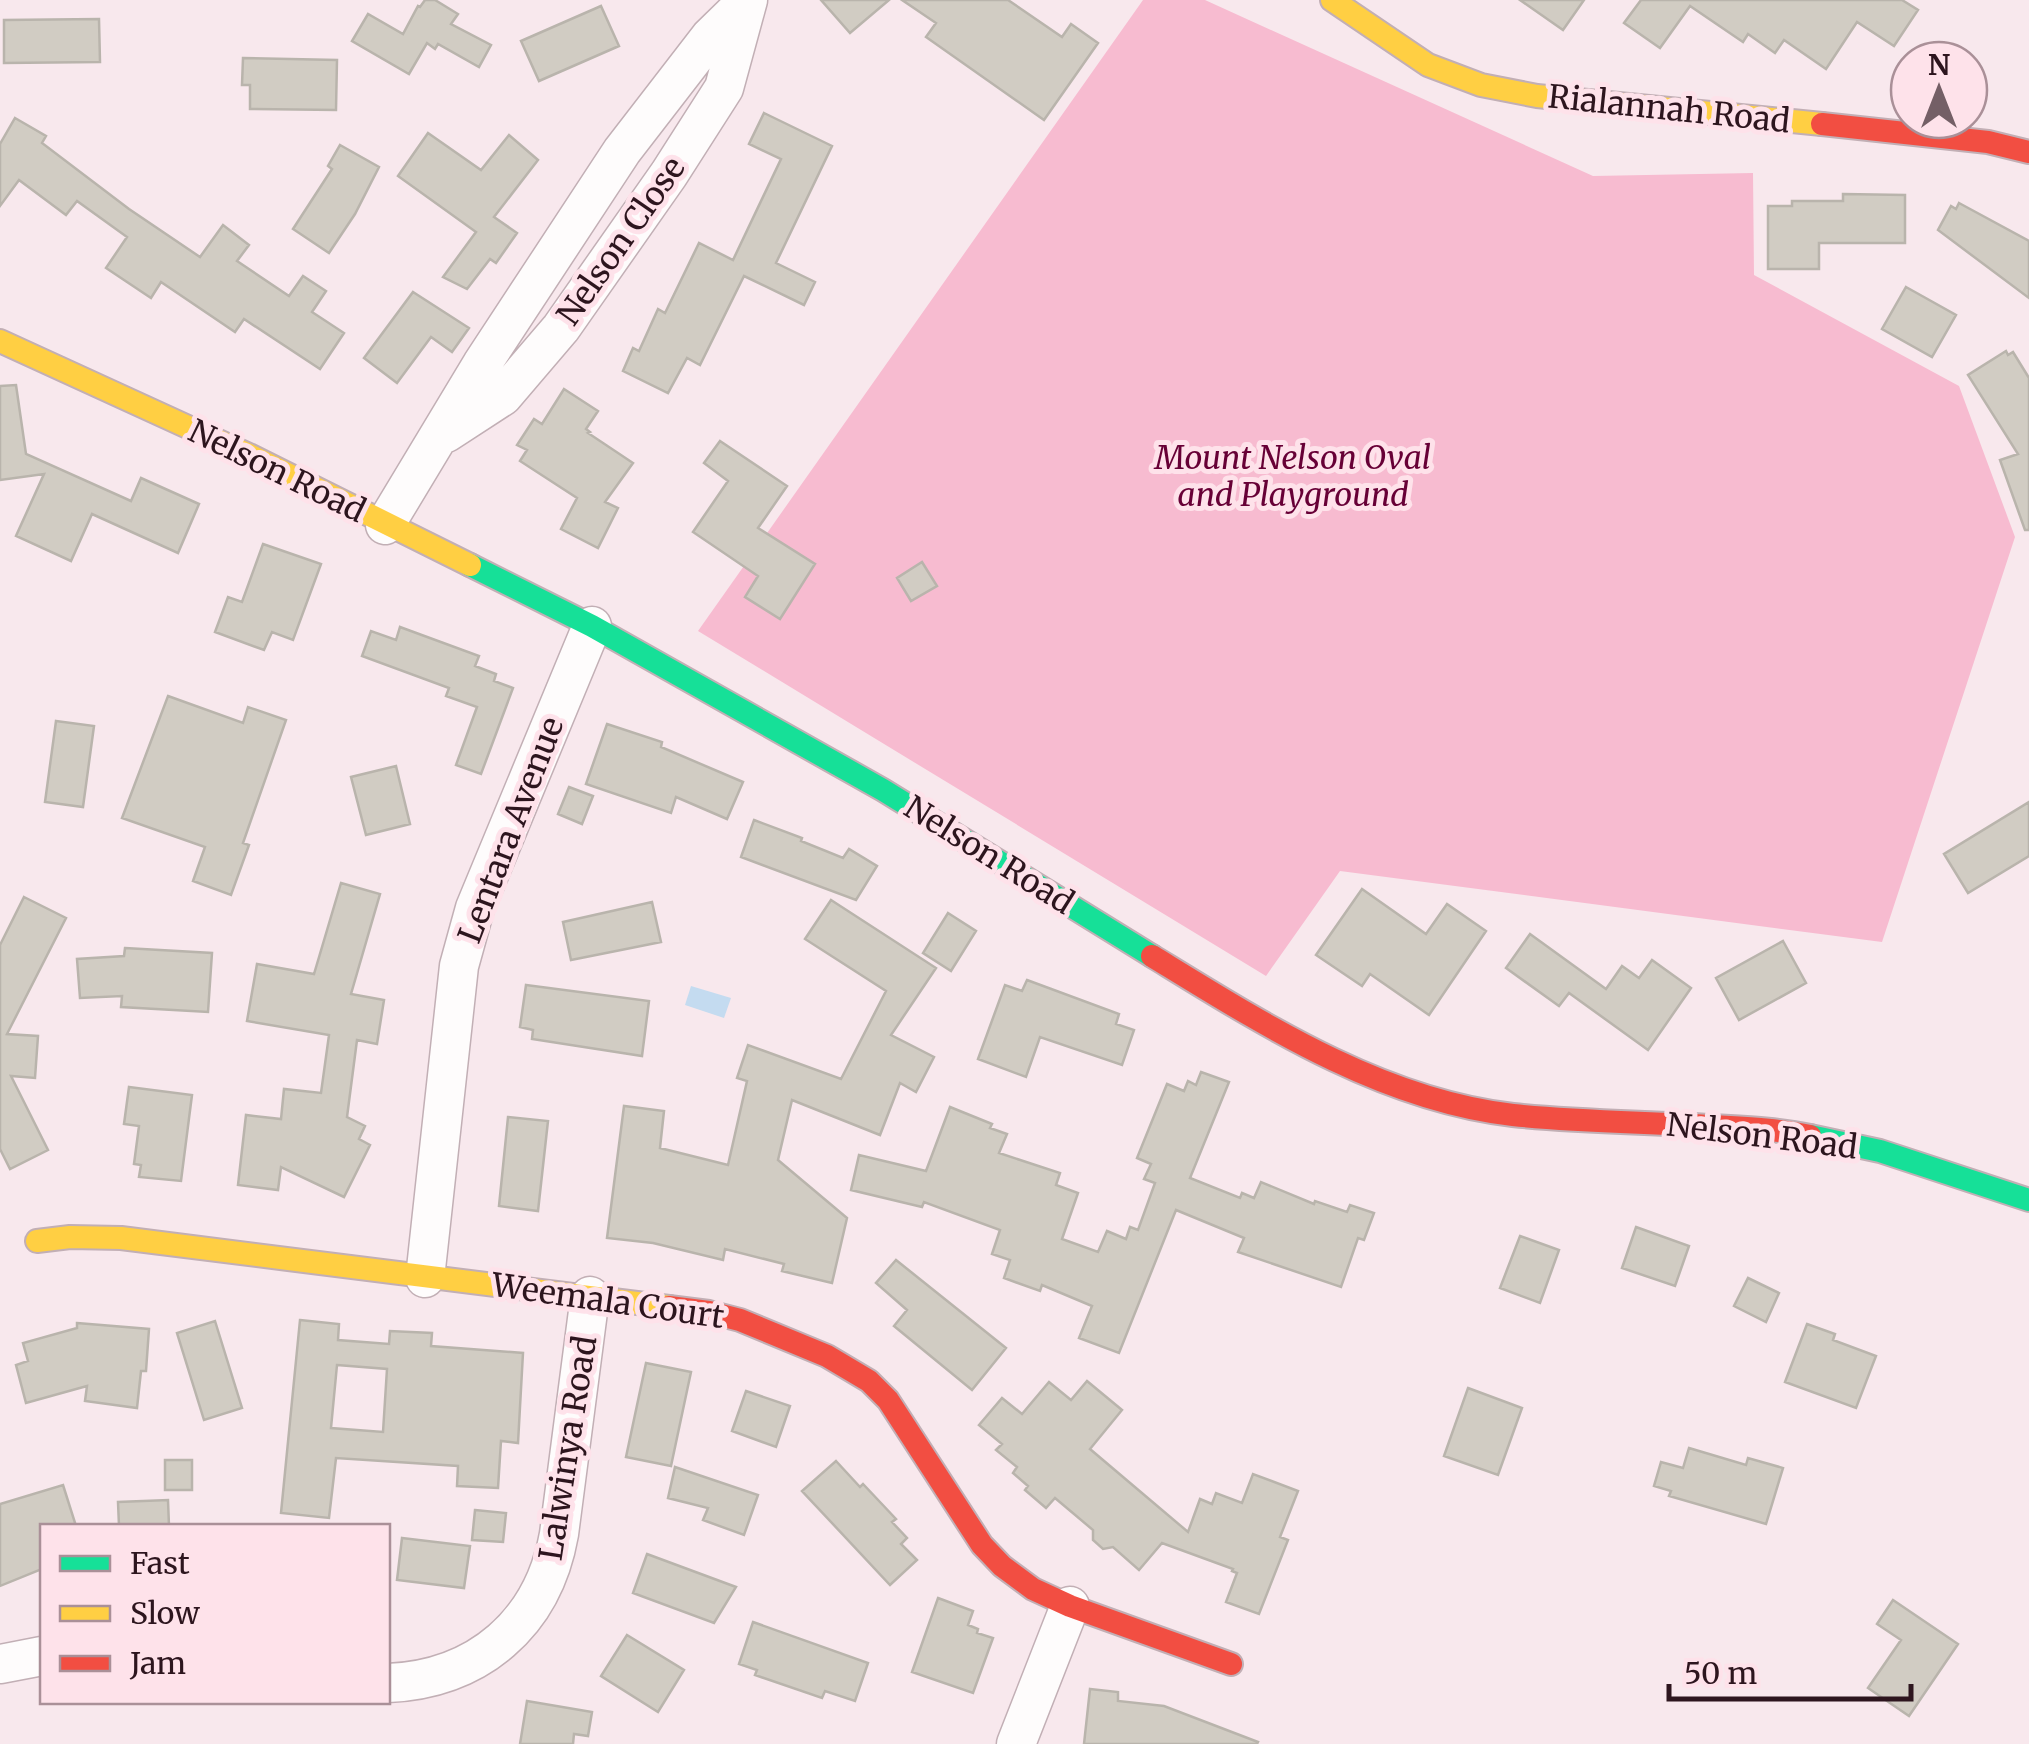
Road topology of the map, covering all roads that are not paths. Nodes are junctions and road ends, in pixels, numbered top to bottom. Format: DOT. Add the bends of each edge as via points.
graph roads {
  1 [pos="748,0"];
  2 [pos="1332,0"];
  3 [pos="2029,152"];
  4 [pos="0,341"];
  5 [pos="436,440"];
  6 [pos="384,524"];
  7 [pos="592,626"];
  8 [pos="2029,1200"];
  9 [pos="36,1241"];
  10 [pos="425,1278"];
  11 [pos="590,1296"];
  12 [pos="1070,1606"];
  13 [pos="40,1656"];
  14 [pos="0,1664"];
  15 [pos="1231,1664"];
  16 [pos="390,1683"];
  17 [pos="1016,1744"];
  1 -- 5 [label="street, Nelson Close" via="710,37 622,151"];
  1 -- 5 [label="street, Nelson Close" via="724,88 561,328 503,396"];
  2 -- 3 [label="main road, Rialannah Road" via="1428,65 1482,85"];
  4 -- 6 [label="main road, Nelson Road"];
  5 -- 6 [label="street, Nelson Close"];
  6 -- 7 [label="main road, Nelson Road"];
  7 -- 8 [label="main road, Nelson Road" via="883,790 1286,1034 1419,1096 1515,1115 1790,1132 1880,1150"];
  7 -- 10 [label="street, Lentara Avenue" via="475,908 459,966"];
  9 -- 10 [label="main road, Weemala Court" via="121,1238"];
  10 -- 11 [label="main road, Weemala Court"];
  11 -- 12 [label="main road, Weemala Court" via="740,1320 848,1366 888,1400 982,1545 1033,1589"];
  11 -- 16 [label="street, Lalwinya Road" via="559,1534 545,1584 516,1626 471,1663"];
  12 -- 15 [label="main road, Weemala Court"];
  12 -- 17 [label="street"];
  13 -- 14 [label="street"];
}
